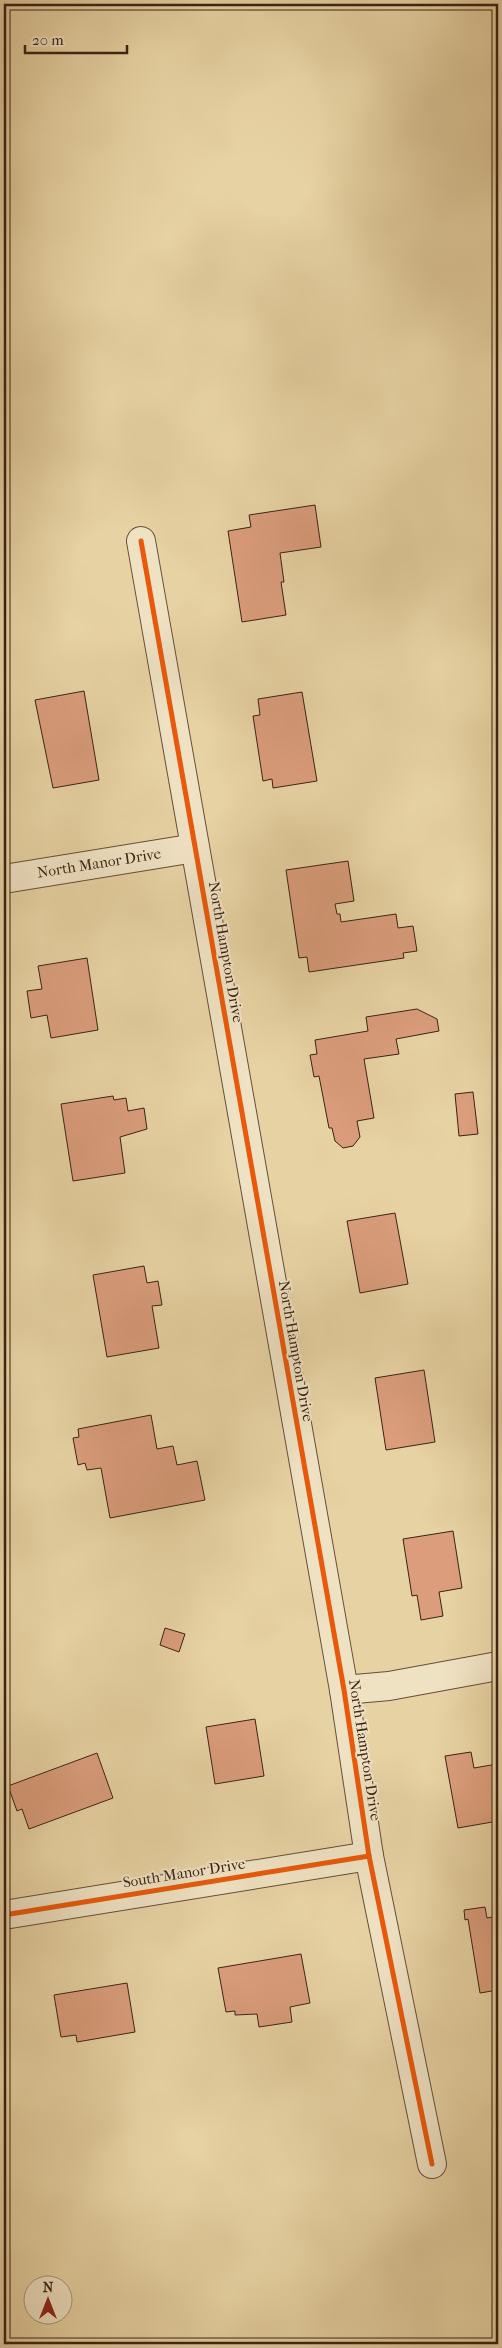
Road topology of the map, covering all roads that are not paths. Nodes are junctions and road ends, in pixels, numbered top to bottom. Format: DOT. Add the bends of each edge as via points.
graph roads {
  1 [pos="142,541"];
  2 [pos="195,848"];
  3 [pos="4,879"];
  4 [pos="498,1666"];
  5 [pos="344,1690"];
  6 [pos="369,1856"];
  7 [pos="4,1915"];
  8 [pos="432,2164"];
  1 -- 2 [label="street, North Hampton Drive"];
  2 -- 3 [label="street, North Manor Drive"];
  2 -- 5 [label="street, North Hampton Drive"];
  4 -- 5 [label="street" via="389,1686"];
  5 -- 6 [label="street, North Hampton Drive"];
  6 -- 7 [label="street, South Manor Drive"];
  6 -- 8 [label="street, North Hampton Drive"];
}
